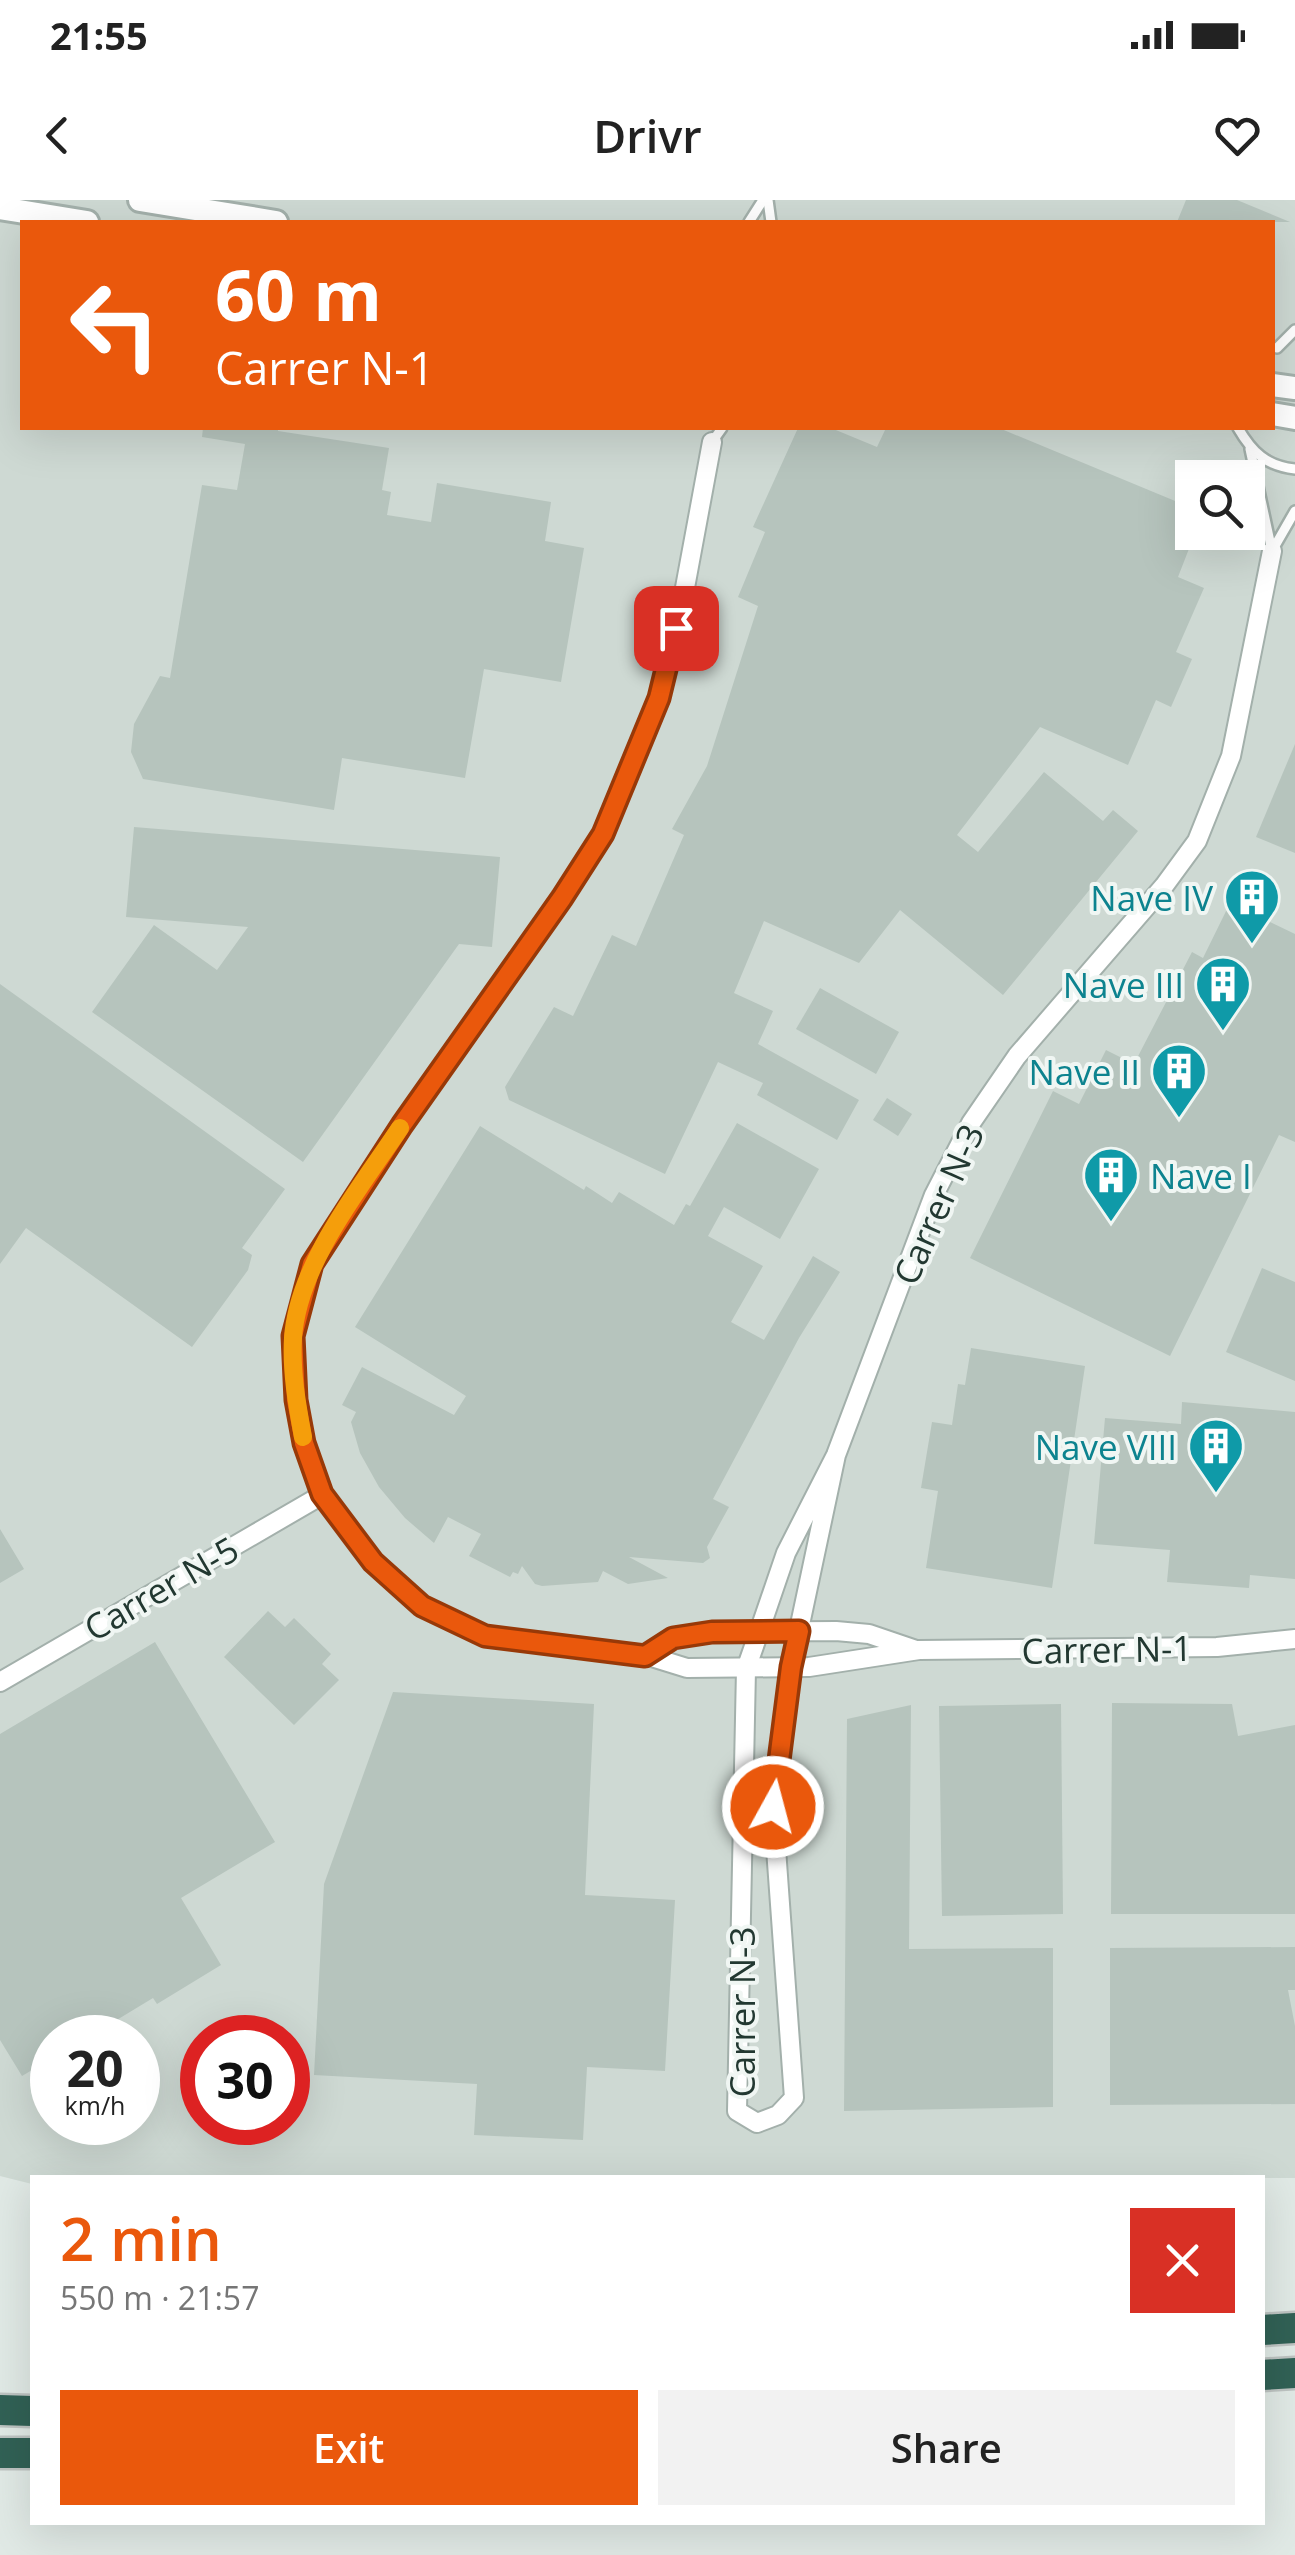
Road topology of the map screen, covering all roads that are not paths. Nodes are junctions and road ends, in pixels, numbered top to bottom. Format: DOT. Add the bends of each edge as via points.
graph roads {
  1 [pos="144,200"];
  2 [pos="0,208"];
  3 [pos="74,220"];
  4 [pos="264,220"];
  5 [pos="1295,330"];
  6 [pos="1295,346"];
  7 [pos="1275,349"];
  8 [pos="1239,430"];
  9 [pos="714,432"];
  10 [pos="1250,449"];
  11 [pos="1295,469"];
  12 [pos="1295,510"];
  13 [pos="1272,551"];
  14 [pos="836,1455"];
  15 [pos="322,1494"];
  16 [pos="799,1631"];
  17 [pos="758,1632"];
  18 [pos="1295,1639"];
  19 [pos="919,1650"];
  20 [pos="645,1656"];
  21 [pos="791,1667"];
  22 [pos="746,1669"];
  23 [pos="0,1682"];
  24 [pos="1295,2328"];
  25 [pos="1265,2330"];
  26 [pos="1295,2373"];
  27 [pos="1265,2375"];
  28 [pos="0,2410"];
  29 [pos="30,2411"];
  30 [pos="0,2452"];
  31 [pos="30,2453"];
  1 -- 4 [label="street"];
  2 -- 3 [label="street"];
  5 -- 7 [label="lane"];
  6 -- 7 [label="lane"];
  8 -- 10 [label="lane"];
  9 -- 15 [label="street" via="659,698 603,834 312,1264 293,1336 296,1400"];
  10 -- 11 [label="lane" via="1275,467"];
  10 -- 13 [label="lane"];
  12 -- 13 [label="lane"];
  13 -- 14 [label="street, Carrer N-3" via="1231,756 1197,842 1017,1056 971,1123 934,1195"];
  14 -- 16 [label="street, Carrer N-3"];
  14 -- 17 [label="street, Carrer N-3" via="786,1553"];
  15 -- 20 [label="street" via="373,1562 422,1606 485,1636"];
  15 -- 23 [label="street, Carrer N-5"];
  16 -- 17 [label="street, Carrer N-1"];
  16 -- 19 [label="street, Carrer N-1" via="868,1634"];
  16 -- 21 [label="street, Carrer N-3"];
  17 -- 20 [label="street, Carrer N-1" via="673,1638"];
  17 -- 22 [label="street, Carrer N-3"];
  18 -- 19 [label="street, Carrer N-1" via="1217,1647"];
  19 -- 21 [label="street, Carrer N-1"];
  20 -- 22 [label="street, Carrer N-1" via="688,1668"];
  21 -- 22 [label="street, Carrer N-1"];
  21 -- 22 [label="street, Carrer N-3" via="773,1807 794,2098 778,2115 756,2123 737,2111"];
  24 -- 25 [label="highway"];
  26 -- 27 [label="highway"];
  28 -- 29 [label="highway"];
  30 -- 31 [label="highway"];
}
